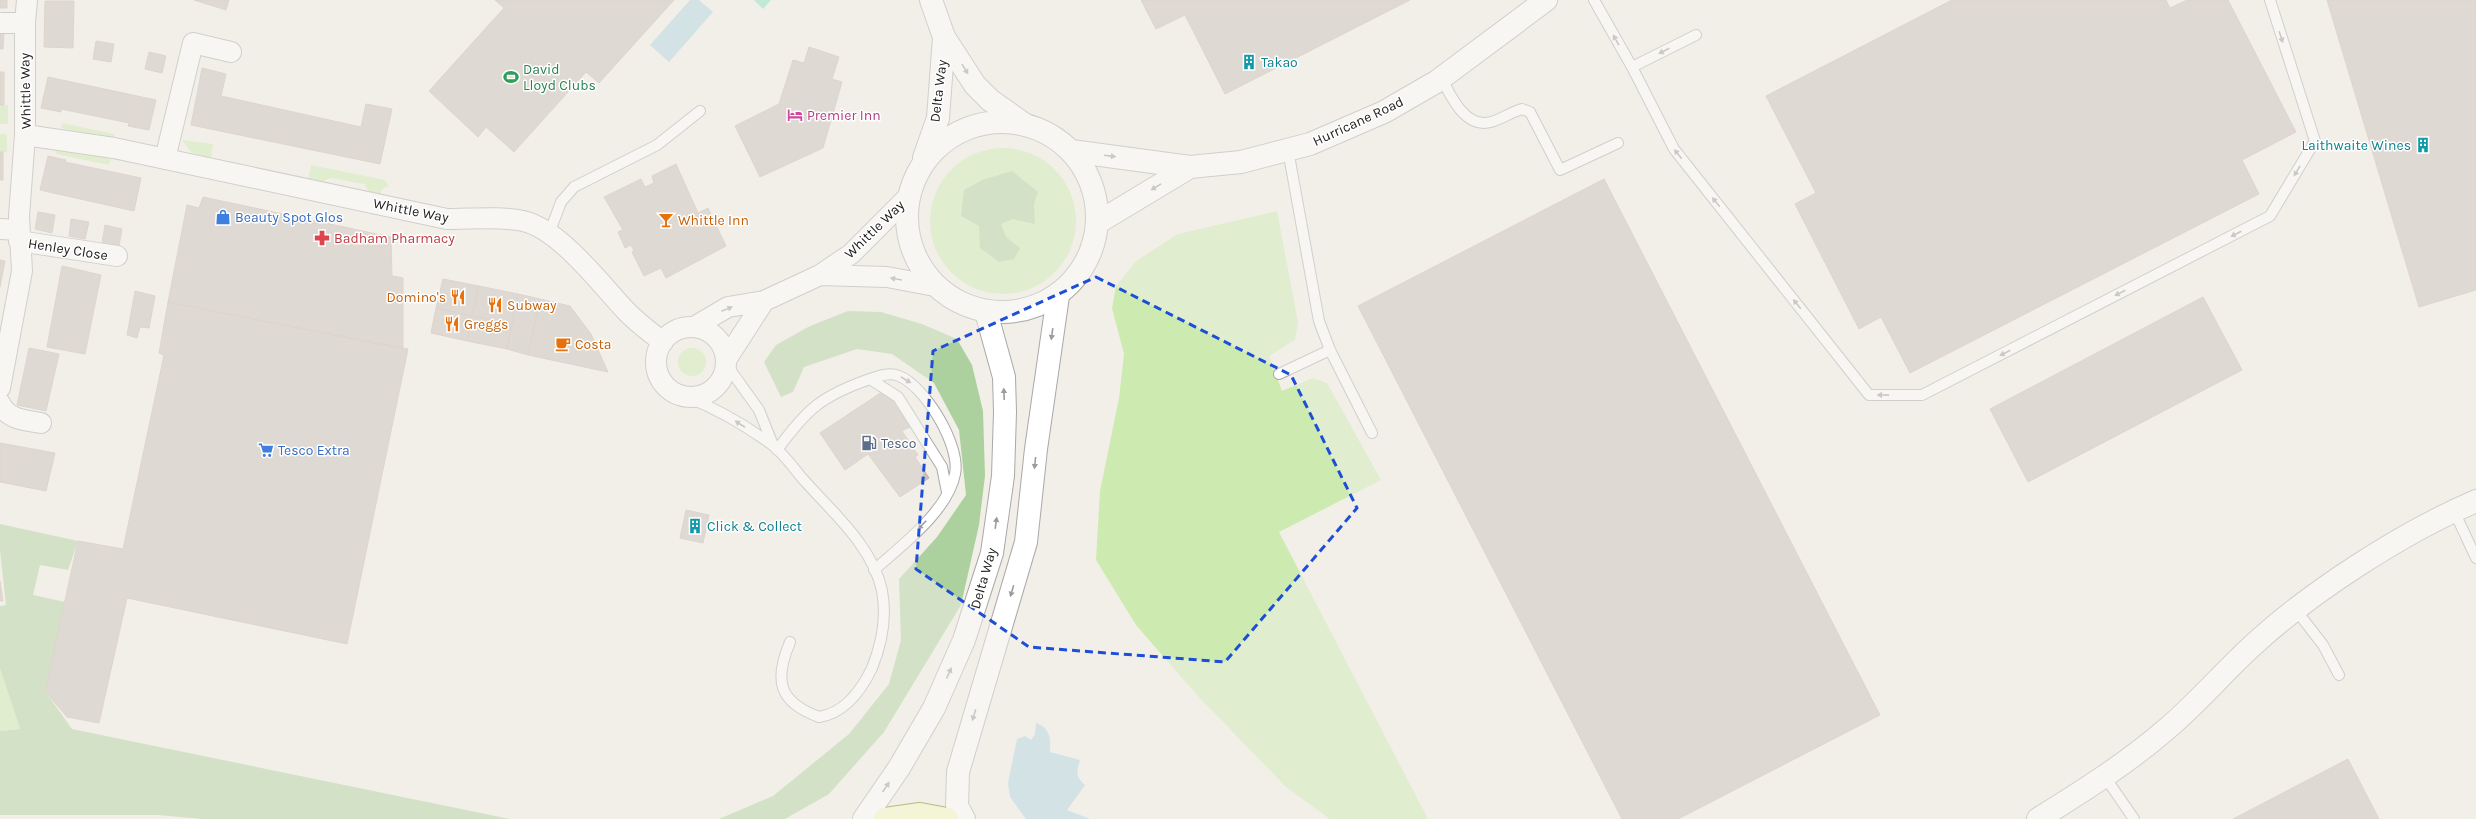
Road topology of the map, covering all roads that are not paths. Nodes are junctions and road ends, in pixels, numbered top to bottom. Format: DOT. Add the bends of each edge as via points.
graph roads {
  1 [pos="27,0"];
  2 [pos="931,0"];
  3 [pos="1546,0"];
  4 [pos="1594,0"];
  5 [pos="2270,0"];
  6 [pos="0,23"];
  7 [pos="25,23"];
  8 [pos="1696,35"];
  9 [pos="944,37"];
  10 [pos="231,52"];
  11 [pos="1632,67"];
  12 [pos="1441,78"];
  13 [pos="700,111"];
  14 [pos="1026,124"];
  15 [pos="25,135"];
  16 [pos="1618,142"];
  17 [pos="1288,150"];
  18 [pos="1071,151"];
  19 [pos="165,159"];
  20 [pos="920,167"];
  21 [pos="1190,167"];
  22 [pos="908,196"];
  23 [pos="1097,223"];
  24 [pos="13,233"];
  25 [pos="548,234"];
  26 [pos="117,256"];
  27 [pos="820,275"];
  28 [pos="934,286"];
  29 [pos="1058,296"];
  30 [pos="764,301"];
  31 [pos="986,312"];
  32 [pos="694,327"];
  33 [pos="5,339"];
  34 [pos="663,342"];
  35 [pos="1330,350"];
  36 [pos="726,362"];
  37 [pos="1279,374"];
  38 [pos="870,379"];
  39 [pos="0,388"];
  40 [pos="687,396"];
  41 [pos="0,403"];
  42 [pos="41,423"];
  43 [pos="1372,433"];
  44 [pos="775,447"];
  45 [pos="947,495"];
  46 [pos="2476,502"];
  47 [pos="2454,511"];
  48 [pos="2476,558"];
  49 [pos="874,570"];
  50 [pos="2296,610"];
  51 [pos="790,642"];
  52 [pos="2339,675"];
  53 [pos="2105,777"];
  54 [pos="864,819"];
  55 [pos="885,819"];
  56 [pos="947,819"];
  57 [pos="964,819"];
  58 [pos="2038,819"];
  59 [pos="2134,819"];
  1 -- 7 [label="street, Whittle Way"];
  2 -- 9 [label="street, Delta Way"];
  3 -- 12 [label="street, Hurricane Road"];
  11 -- 4 [label="lane, one-way"];
  5 -- 11 [label="lane, one-way" via="2315,141 2270,216 1922,395 1869,395 1674,149"];
  6 -- 7 [label="street"];
  7 -- 15 [label="street, Whittle Way"];
  8 -- 11 [label="lane, one-way"];
  9 -- 14 [label="street, Delta Way, one-way" via="975,85 990,100"];
  9 -- 20 [label="street, Delta Way" via="938,118"];
  10 -- 19 [label="street" via="193,43"];
  12 -- 16 [label="lane" via="1460,110 1474,121 1490,122 1522,109 1530,112 1560,170"];
  12 -- 17 [label="street, Hurricane Road" via="1384,112 1310,144"];
  13 -- 25 [label="lane" via="657,145 574,187 561,202"];
  14 -- 18 [label="street" via="1050,135"];
  14 -- 20 [label="street" via="996,122 966,128 940,144"];
  15 -- 19 [label="street, Whittle Way" via="68,140"];
  15 -- 24 [label="street, Henley Close"];
  17 -- 21 [label="street, Hurricane Road" via="1241,162"];
  17 -- 35 [label="lane" via="1318,321"];
  18 -- 21 [label="street, Hurricane Road, one-way"];
  18 -- 23 [label="street" via="1086,172 1096,197"];
  19 -- 25 [label="street, Whittle Way" via="447,219 501,219 524,222"];
  20 -- 22 [label="street, Delta Way"];
  21 -- 23 [label="street, Hurricane Road, one-way"];
  22 -- 27 [label="street, Whittle Way" via="851,254"];
  22 -- 28 [label="street" via="908,235 916,260"];
  23 -- 29 [label="street" via="1092,251 1078,276"];
  24 -- 26 [label="street, Henley Close"];
  24 -- 33 [label="street, Henley Close" via="22,271"];
  25 -- 34 [label="street, Whittle Way" via="581,262 628,313"];
  28 -- 27 [label="street, Whittle Way, one-way" via="886,277"];
  27 -- 30 [label="street, Whittle Way"];
  28 -- 31 [label="street" via="958,303"];
  29 -- 31 [label="street" via="1036,307 1011,313"];
  29 -- 57 [label="street, one-way" via="1038,434 1026,542 958,772 958,806"];
  32 -- 30 [label="street, Whittle Way, one-way" via="728,307"];
  30 -- 36 [label="street"];
  54 -- 31 [label="street, Delta Way, one-way" via="899,768 934,708 964,640 992,552 1003,476 1005,412 1004,377"];
  32 -- 34 [label="street" via="676,330"];
  32 -- 36 [label="street" via="704,329 720,342"];
  33 -- 39 [label="street, Henley Close"];
  34 -- 40 [label="street" via="656,361 658,371 669,388"];
  35 -- 37 [label="lane"];
  35 -- 43 [label="lane"];
  36 -- 40 [label="street" via="724,374 714,389 706,394"];
  36 -- 44 [label="lane" via="759,410"];
  38 -- 44 [label="lane" via="829,395 800,418"];
  38 -- 45 [label="lane" via="898,397 942,466"];
  38 -- 45 [label="lane, one-way" via="886,374 898,375 922,394 953,445 956,457 955,474"];
  44 -- 40 [label="lane, one-way" via="713,407"];
  41 -- 42 [label="street" via="4,413 13,418"];
  44 -- 49 [label="lane" via="860,543"];
  45 -- 49 [label="lane, one-way" via="932,516"];
  46 -- 47 [label="street"];
  47 -- 48 [label="lane"];
  47 -- 50 [label="street" via="2372,557"];
  49 -- 51 [label="lane" via="882,590 883,632 868,676 855,695 840,710 819,716 793,704 780,682 780,671"];
  50 -- 52 [label="lane" via="2323,645"];
  50 -- 53 [label="street" via="2252,646 2169,728"];
  53 -- 58 [label="street"];
  53 -- 59 [label="lane"];
  55 -- 56 [label="main road" via="920,814"];
}
